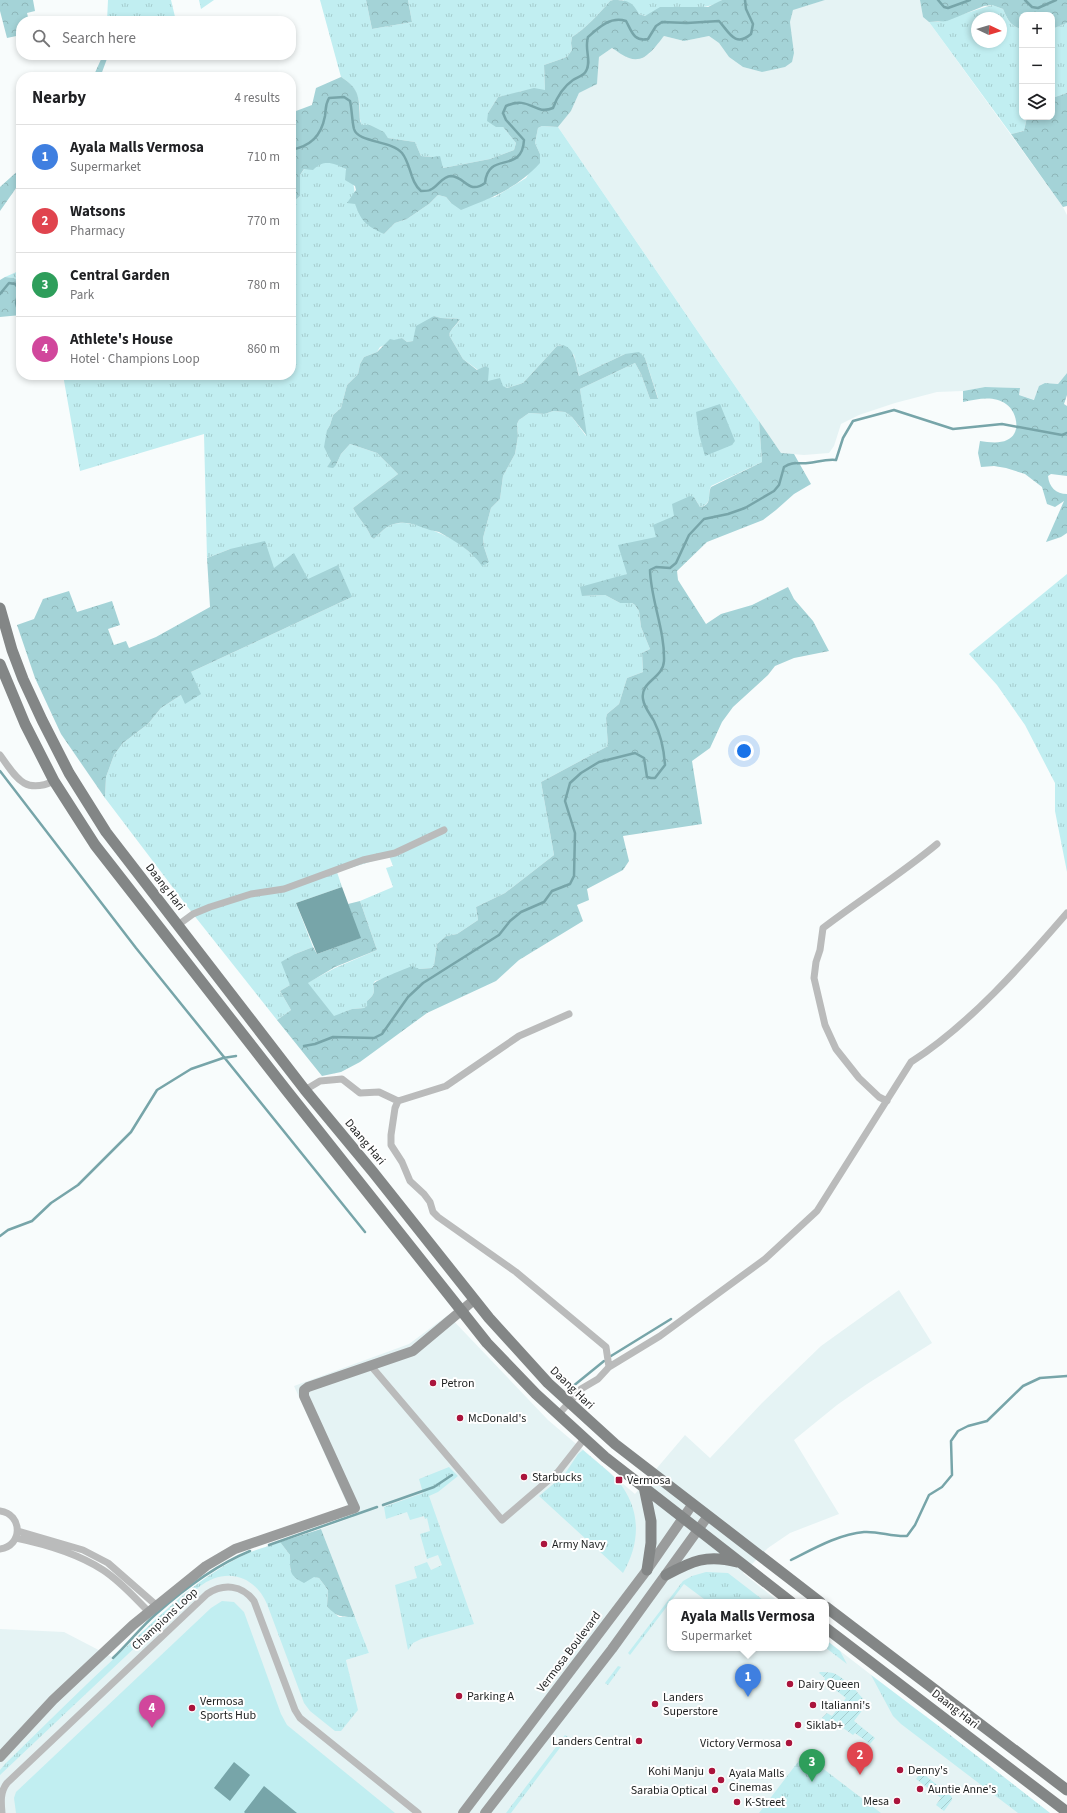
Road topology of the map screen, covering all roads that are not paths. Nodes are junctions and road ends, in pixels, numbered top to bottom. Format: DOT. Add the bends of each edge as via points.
graph roads {
  1 [pos="0,608"];
  2 [pos="0,664"];
  3 [pos="0,755"];
  4 [pos="54,781"];
  5 [pos="444,830"];
  6 [pos="937,844"];
  7 [pos="1067,912"];
  8 [pos="178,924"];
  9 [pos="569,1014"];
  10 [pos="305,1090"];
  11 [pos="887,1101"];
  12 [pos="398,1102"];
  13 [pos="474,1300"];
  14 [pos="462,1311"];
  15 [pos="371,1366"];
  16 [pos="609,1367"];
  17 [pos="568,1403"];
  18 [pos="558,1415"];
  19 [pos="584,1439"];
  20 [pos="644,1487"];
  21 [pos="692,1505"];
  22 [pos="0,1511"];
  23 [pos="708,1516"];
  24 [pos="683,1518"];
  25 [pos="698,1529"];
  26 [pos="17,1535"];
  27 [pos="0,1549"];
  28 [pos="740,1563"];
  29 [pos="647,1570"];
  30 [pos="666,1575"];
  31 [pos="787,1599"];
  32 [pos="816,1599"];
  33 [pos="152,1608"];
  34 [pos="829,1609"];
  35 [pos="829,1630"];
  36 [pos="0,1757"];
  37 [pos="1067,1790"];
  38 [pos="1067,1812"];
  39 [pos="2,1813"];
  40 [pos="418,1813"];
  41 [pos="463,1813"];
  42 [pos="485,1813"];
  1 -- 8 [label="main road, Daang Hari" via="23,679 69,773 106,832"];
  2 -- 4 [label="main road" via="25,724"];
  3 -- 4 [label="street" via="21,782 37,787"];
  4 -- 14 [label="main road" via="95,845"];
  5 -- 8 [label="street" via="395,853 363,860 284,889 251,894 210,907 192,914"];
  6 -- 11 [label="street" via="823,928 816,962 814,978 825,1025 836,1049 862,1082 878,1097"];
  7 -- 11 [label="street" via="1039,945 977,1008 933,1049 911,1062"];
  8 -- 10 [label="main road, Daang Hari"];
  9 -- 12 [label="street" via="519,1036 446,1086"];
  10 -- 12 [label="street" via="320,1081 342,1079 360,1093 379,1092"];
  10 -- 13 [label="main road, Daang Hari"];
  11 -- 16 [label="street" via="817,1211 758,1264 660,1336"];
  12 -- 16 [label="street" via="391,1145 410,1181 430,1202 433,1212 516,1272 606,1347"];
  13 -- 14 [label="main road"];
  13 -- 17 [label="main road, Daang Hari" via="523,1357"];
  14 -- 15 [label="main road" via="413,1351"];
  14 -- 18 [label="main road" via="487,1343"];
  15 -- 19 [label="street" via="502,1520 558,1472"];
  15 -- 33 [label="main road" via="308,1387 304,1393 355,1508 235,1549 206,1566"];
  16 -- 17 [label="street"];
  17 -- 18 [label="street"];
  17 -- 21 [label="main road, Daang Hari"];
  18 -- 19 [label="main road"];
  19 -- 20 [label="main road"];
  20 -- 24 [label="main road"];
  20 -- 29 [label="main road" via="651,1521"];
  21 -- 23 [label="main road, Daang Hari"];
  21 -- 24 [label="main road, Vermosa Boulevard"];
  22 -- 26 [label="street" via="15,1519"];
  23 -- 25 [label="main road"];
  23 -- 32 [label="main road, Daang Hari"];
  24 -- 25 [label="main road"];
  24 -- 29 [label="main road, Vermosa Boulevard"];
  25 -- 28 [label="main road"];
  25 -- 30 [label="main road"];
  26 -- 27 [label="street" via="8,1547"];
  26 -- 33 [label="street" via="93,1564"];
  28 -- 30 [label="main road" via="721,1559 701,1559"];
  28 -- 31 [label="main road"];
  29 -- 41 [label="main road, Vermosa Boulevard"];
  30 -- 42 [label="main road"];
  33 -- 36 [label="main road" via="58,1696"];
  34 -- 37 [label="main road, Daang Hari"];
  35 -- 38 [label="main road, Daang Hari"];
  39 -- 40 [label="street, Champions Loop" via="1,1797 7,1783 207,1594 225,1586 245,1591 254,1601 294,1710 300,1718"];
}
